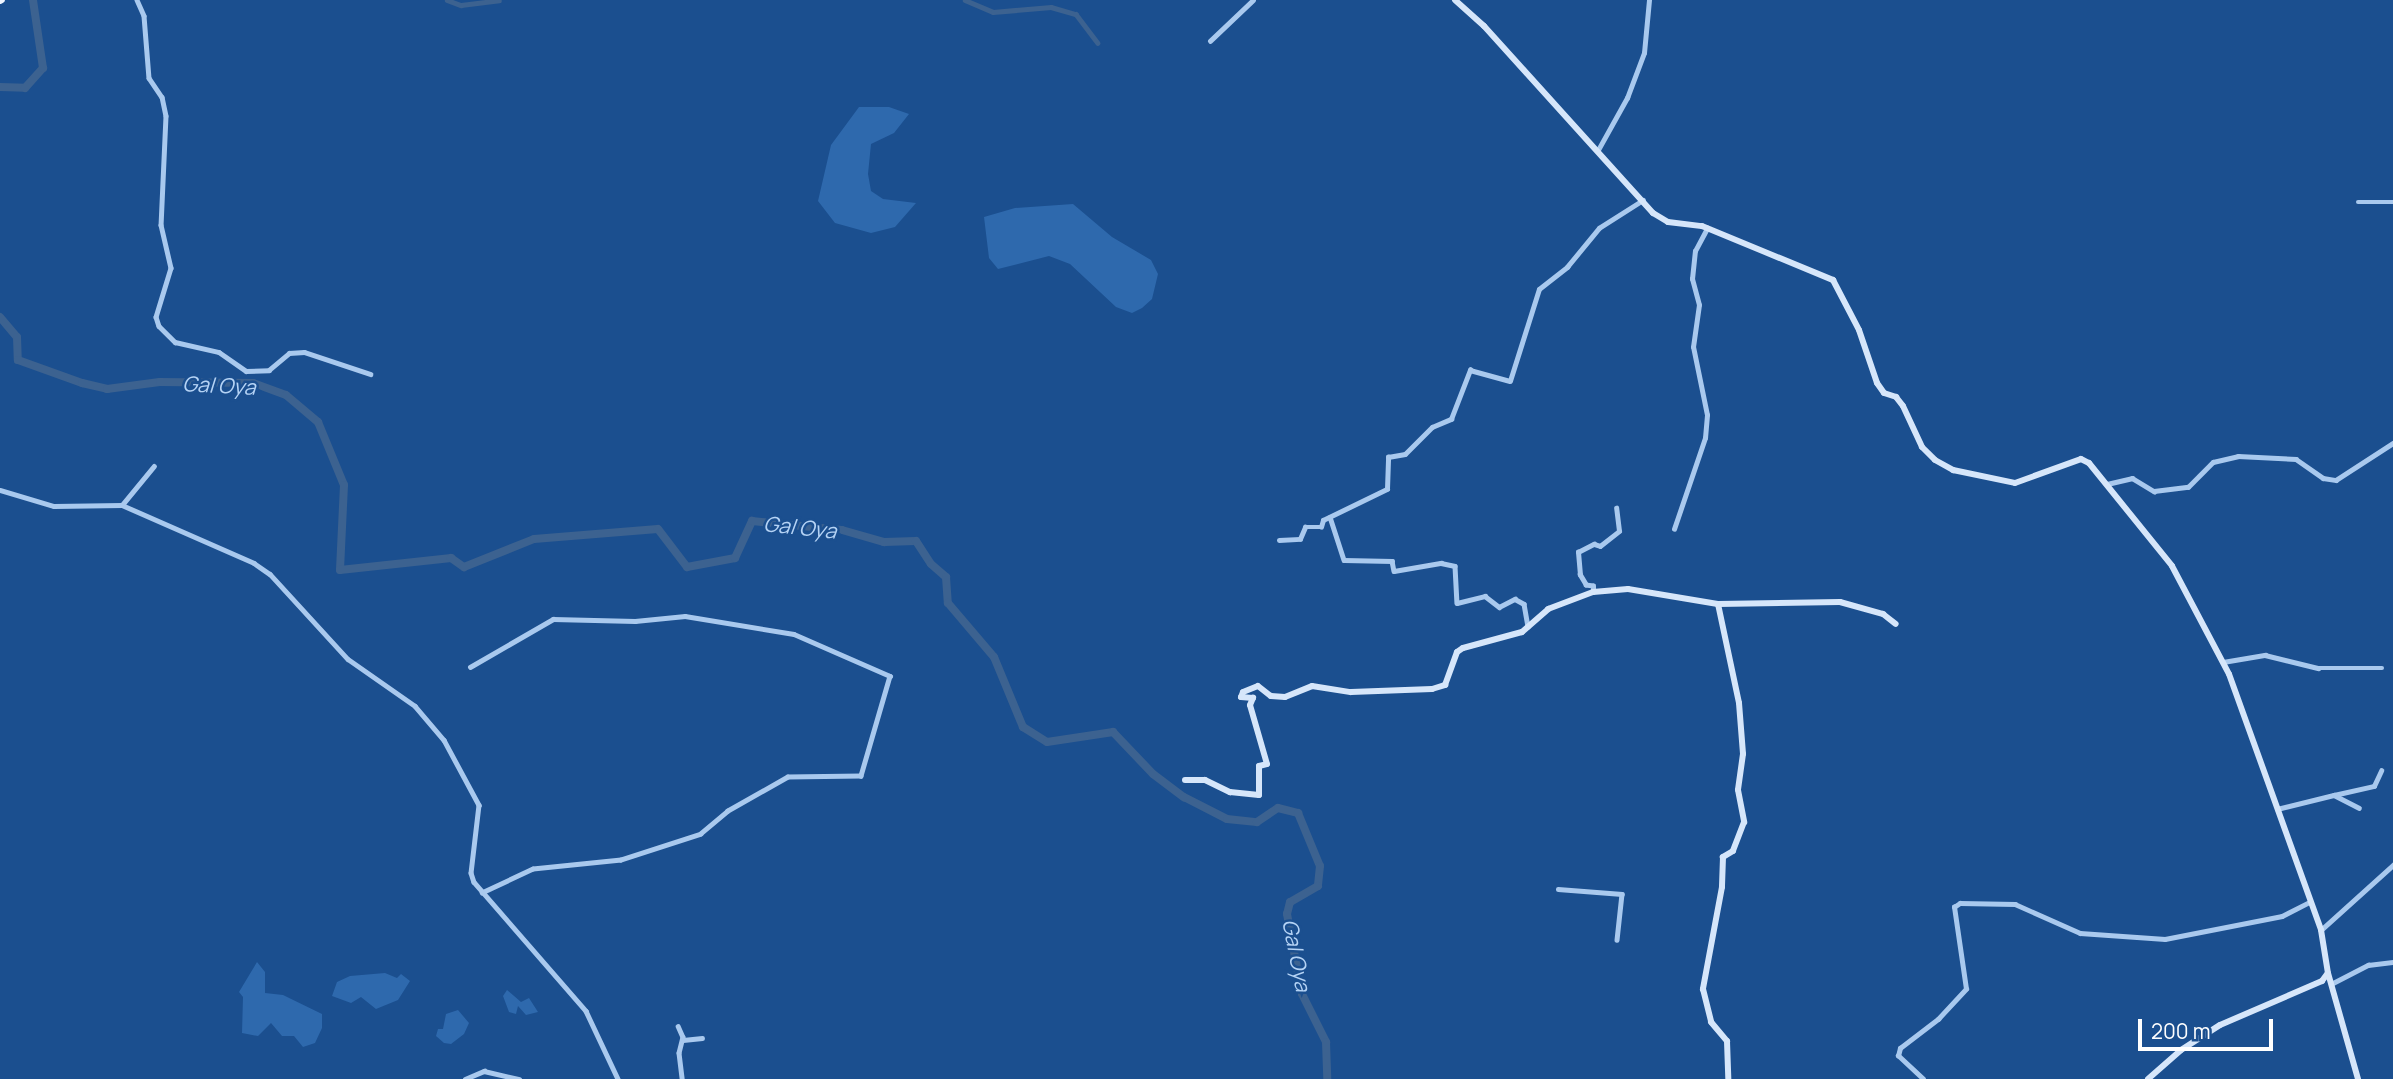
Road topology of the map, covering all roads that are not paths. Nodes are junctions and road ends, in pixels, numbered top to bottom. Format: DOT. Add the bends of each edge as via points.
graph roads {
  1 [pos="137,0"];
  2 [pos="1253,0"];
  3 [pos="1455,0"];
  4 [pos="1649,0"];
  5 [pos="1210,41"];
  6 [pos="1598,150"];
  7 [pos="1643,200"];
  8 [pos="2358,202"];
  9 [pos="2393,202"];
  10 [pos="1707,228"];
  11 [pos="370,374"];
  12 [pos="2393,443"];
  13 [pos="154,466"];
  14 [pos="2107,484"];
  15 [pos="0,490"];
  16 [pos="122,505"];
  17 [pos="1616,508"];
  18 [pos="1330,517"];
  19 [pos="1674,529"];
  20 [pos="1279,540"];
  21 [pos="1593,592"];
  22 [pos="1718,604"];
  23 [pos="1896,624"];
  24 [pos="1528,628"];
  25 [pos="2223,662"];
  26 [pos="470,667"];
  27 [pos="2382,668"];
  28 [pos="2381,771"];
  29 [pos="1185,780"];
  30 [pos="2334,795"];
  31 [pos="2359,808"];
  32 [pos="2277,809"];
  33 [pos="2393,865"];
  34 [pos="1558,889"];
  35 [pos="482,893"];
  36 [pos="2309,902"];
  37 [pos="2321,930"];
  38 [pos="1617,940"];
  39 [pos="2393,962"];
  40 [pos="2328,972"];
  41 [pos="2331,984"];
  42 [pos="678,1026"];
  43 [pos="702,1038"];
  44 [pos="683,1040"];
  45 [pos="465,1079"];
  46 [pos="519,1079"];
  47 [pos="618,1079"];
  48 [pos="682,1079"];
  49 [pos="1728,1079"];
  50 [pos="1923,1079"];
  51 [pos="2148,1079"];
  52 [pos="2358,1079"];
  1 -- 11 [label="street" via="144,16 149,78 162,97 166,116 161,225 171,268 156,317 159,326 175,342 219,352 246,371 269,370 289,354 304,352"];
  2 -- 5 [label="street"];
  3 -- 6 [label="main road"];
  4 -- 6 [label="street" via="1644,54"];
  6 -- 7 [label="main road"];
  7 -- 10 [label="main road" via="1668,222"];
  7 -- 18 [label="street" via="1599,228 1567,267 1539,289 1510,381 1470,370 1451,419 1432,427 1405,454 1388,457 1387,489"];
  8 -- 9 [label="street"];
  10 -- 14 [label="main road" via="1833,280 1845,298 1879,387 1903,406 1922,447 1934,460 1953,470 2015,483 2081,460"];
  10 -- 19 [label="street" via="1695,251 1692,272 1699,305 1693,347 1707,415 1705,439"];
  12 -- 14 [label="street" via="2336,480 2323,478 2296,459 2238,456 2213,462 2188,487 2154,491 2132,478"];
  13 -- 16 [label="street"];
  14 -- 25 [label="main road" via="2172,566"];
  15 -- 16 [label="street" via="54,506"];
  16 -- 35 [label="street" via="270,574 348,659 403,695 428,719 479,806 471,873"];
  17 -- 21 [label="street" via="1619,531 1600,545 1578,552 1576,564"];
  18 -- 20 [label="street" via="1321,527 1305,527 1300,539"];
  18 -- 24 [label="street" via="1344,560 1392,561 1394,571 1455,566 1457,603 1485,596 1499,607 1515,598 1524,604"];
  21 -- 22 [label="main road" via="1628,589"];
  21 -- 24 [label="main road" via="1548,609"];
  22 -- 23 [label="main road" via="1840,602 1883,614"];
  22 -- 49 [label="main road" via="1738,696 1743,754 1738,790 1744,822 1733,851 1723,857 1722,887 1703,989 1711,1022 1727,1041"];
  24 -- 29 [label="main road" via="1463,648 1457,652 1445,685 1433,689 1351,692 1312,686 1285,697 1271,696 1258,686 1243,692 1241,697 1253,698 1250,705 1267,764 1259,766 1259,795 1230,792 1205,780"];
  25 -- 27 [label="street" via="2265,655 2318,668"];
  25 -- 32 [label="main road"];
  26 -- 35 [label="street" via="553,619 635,621 685,616 794,634 890,676 861,776 788,777 728,811 701,834 621,860 533,869"];
  28 -- 30 [label="street" via="2374,786"];
  30 -- 31 [label="street"];
  30 -- 32 [label="street"];
  32 -- 36 [label="main road"];
  33 -- 37 [label="street"];
  34 -- 38 [label="street" via="1622,894"];
  35 -- 47 [label="street" via="586,1011"];
  36 -- 37 [label="main road"];
  36 -- 50 [label="street" via="2282,916 2165,939 2085,934 2011,903 1960,903 1954,906 1966,989 1938,1019 1900,1048 1898,1056"];
  37 -- 40 [label="main road"];
  39 -- 41 [label="street" via="2368,965"];
  40 -- 41 [label="main road"];
  40 -- 51 [label="main road" via="2322,981 2220,1025"];
  41 -- 52 [label="main road"];
  42 -- 44 [label="street"];
  43 -- 44 [label="street"];
  44 -- 48 [label="street" via="679,1053"];
  45 -- 46 [label="street" via="484,1071"];
}
